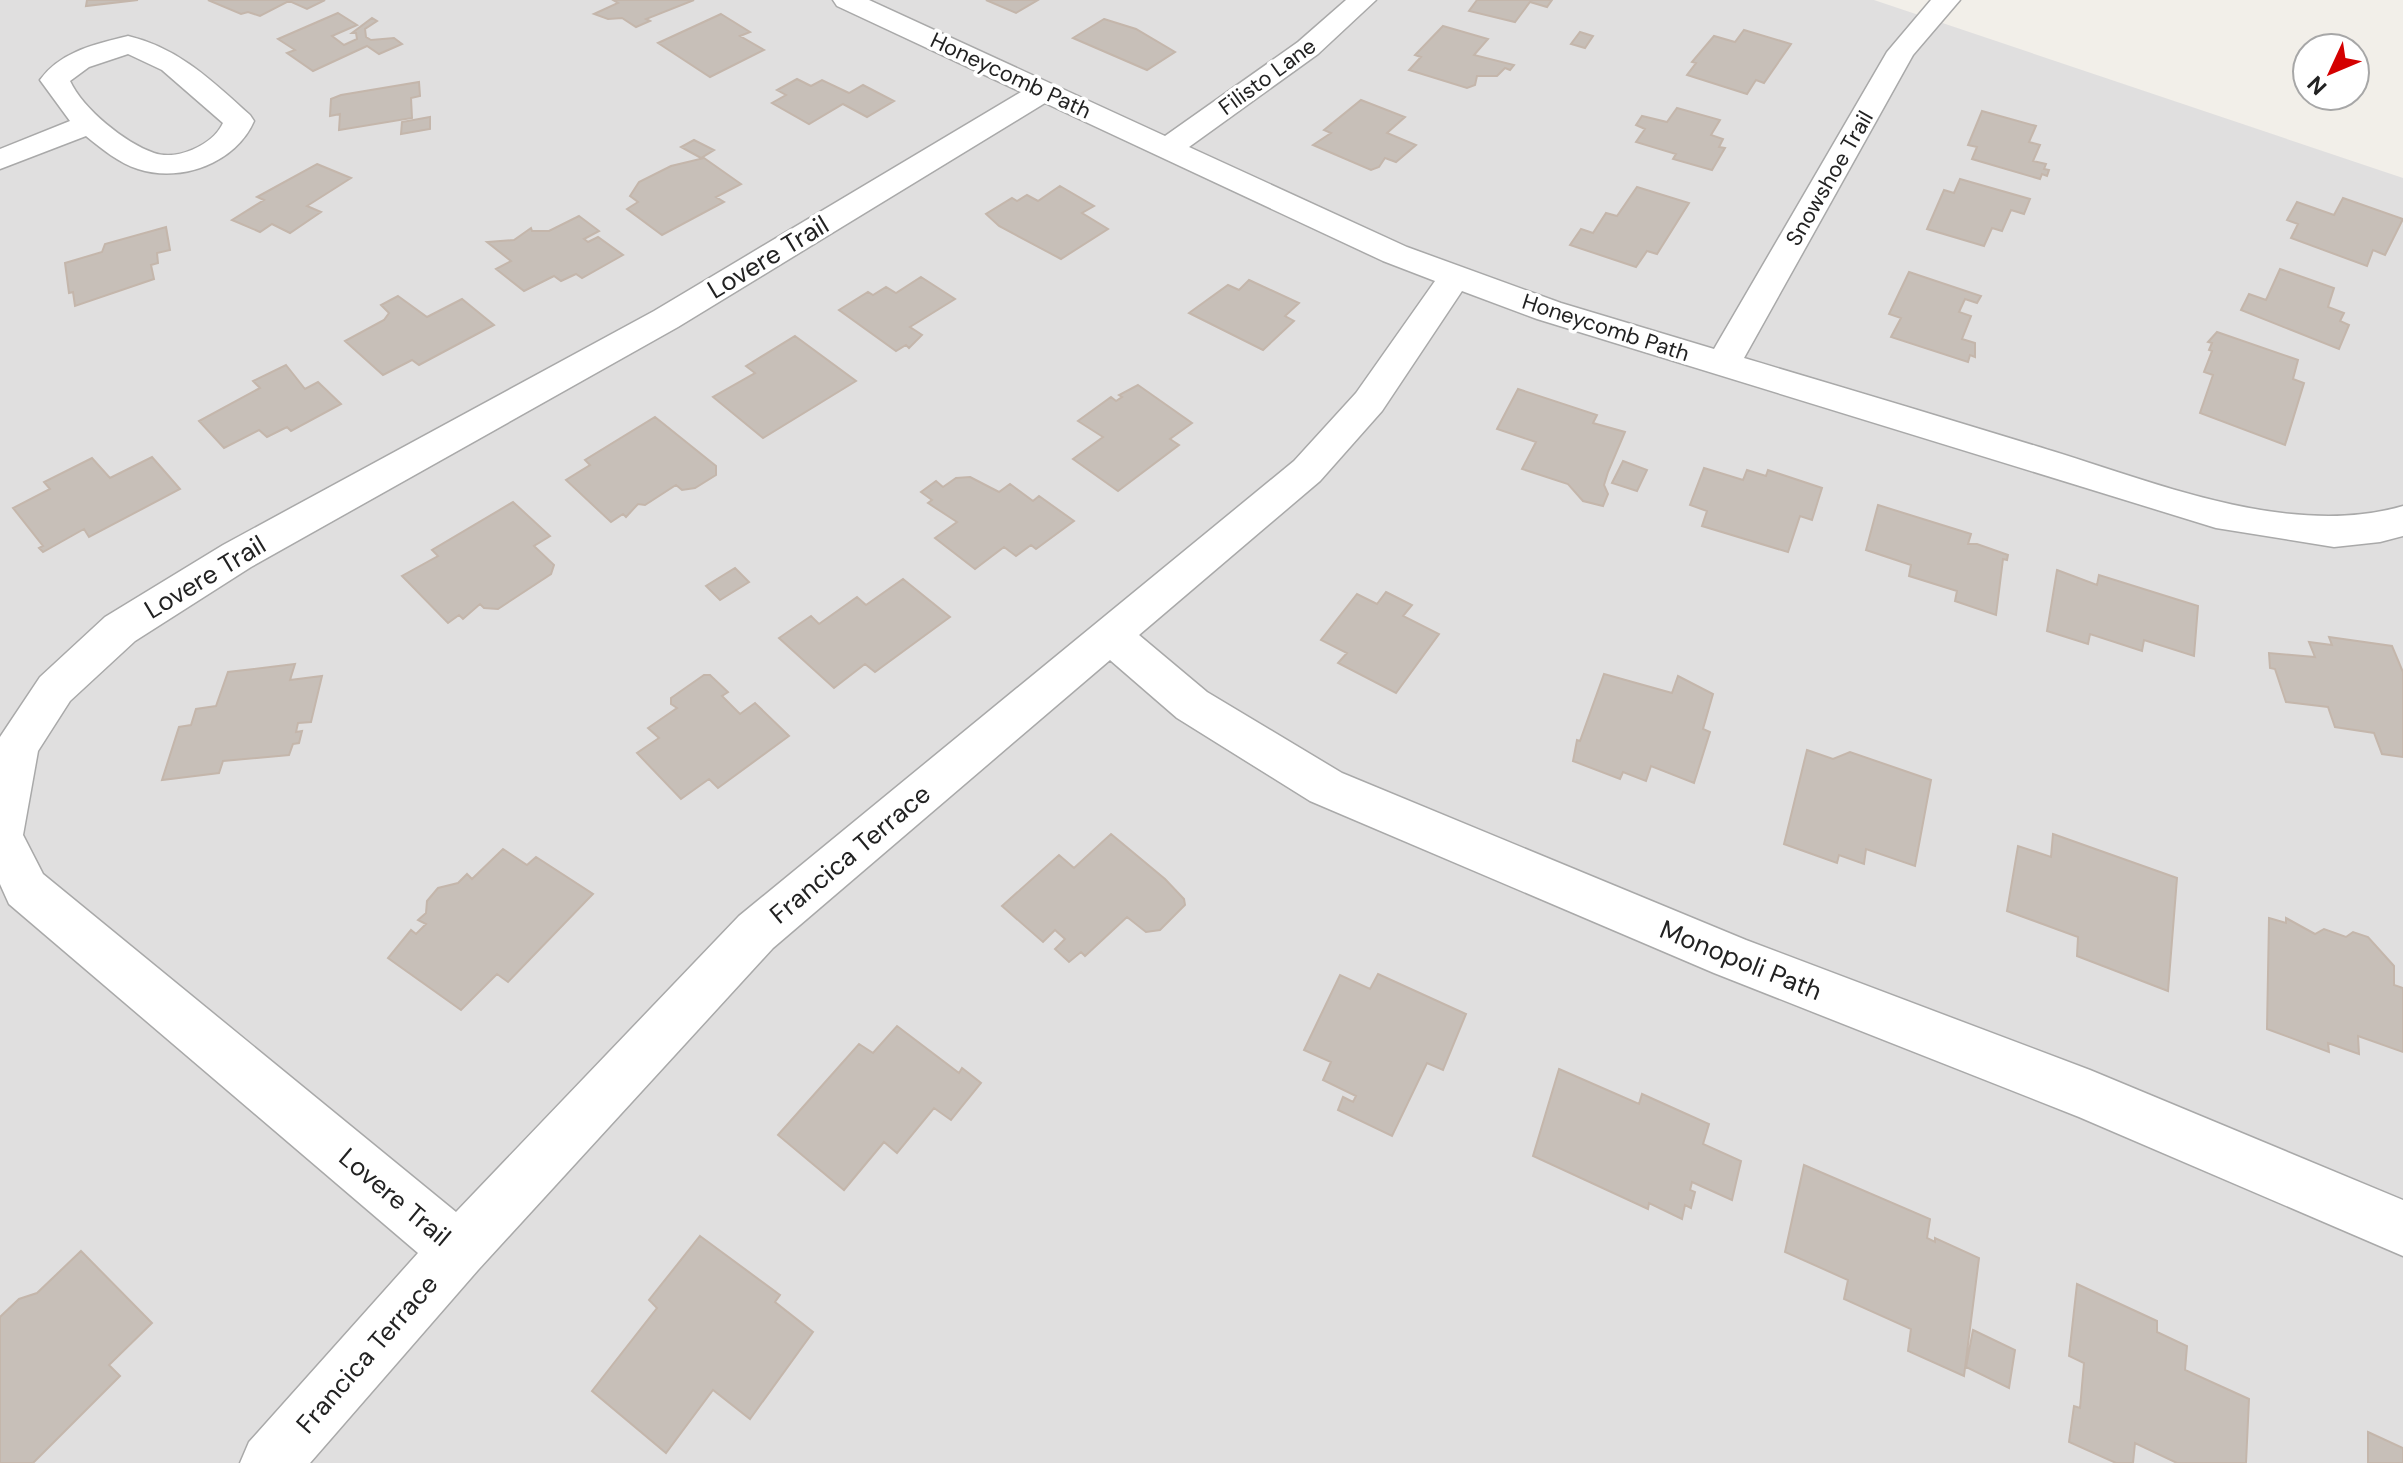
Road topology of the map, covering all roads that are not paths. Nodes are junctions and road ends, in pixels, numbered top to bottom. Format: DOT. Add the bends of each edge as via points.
graph roads {
  1 [pos="847,0"];
  2 [pos="1362,0"];
  3 [pos="1946,0"];
  4 [pos="1045,90"];
  5 [pos="91,123"];
  6 [pos="1168,148"];
  7 [pos="0,160"];
  8 [pos="1455,276"];
  9 [pos="1723,364"];
  10 [pos="2403,521"];
  11 [pos="1111,636"];
  12 [pos="2403,1228"];
  13 [pos="458,1250"];
  14 [pos="270,1463"];
  1 -- 4 [label="street, Honeycomb Path"];
  2 -- 6 [label="street, Filisto Lane" via="1308,48"];
  3 -- 9 [label="street, Snowshoe Trail" via="1901,52"];
  4 -- 6 [label="street, Honeycomb Path"];
  4 -- 13 [label="street, Lovere Trail" via="666,319 237,556 120,629 55,689 17,747 0,835 26,889"];
  5 -- 5 [label="street" via="132,156 153,164 179,163 213,150 236,132 239,121 185,74 141,46 128,45 69,65 55,80"];
  5 -- 7 [label="street"];
  6 -- 8 [label="street, Honeycomb Path"];
  8 -- 9 [label="street, Honeycomb Path"];
  8 -- 11 [label="street, Francica Terrace" via="1369,402 1307,471"];
  9 -- 10 [label="street, Honeycomb Path" via="2216,514 2317,533 2378,530"];
  11 -- 12 [label="street, Monopoli Path" via="1192,705 1326,787"];
  11 -- 13 [label="street, Francica Terrace" via="756,932"];
  13 -- 14 [label="street, Francica Terrace"];
}
